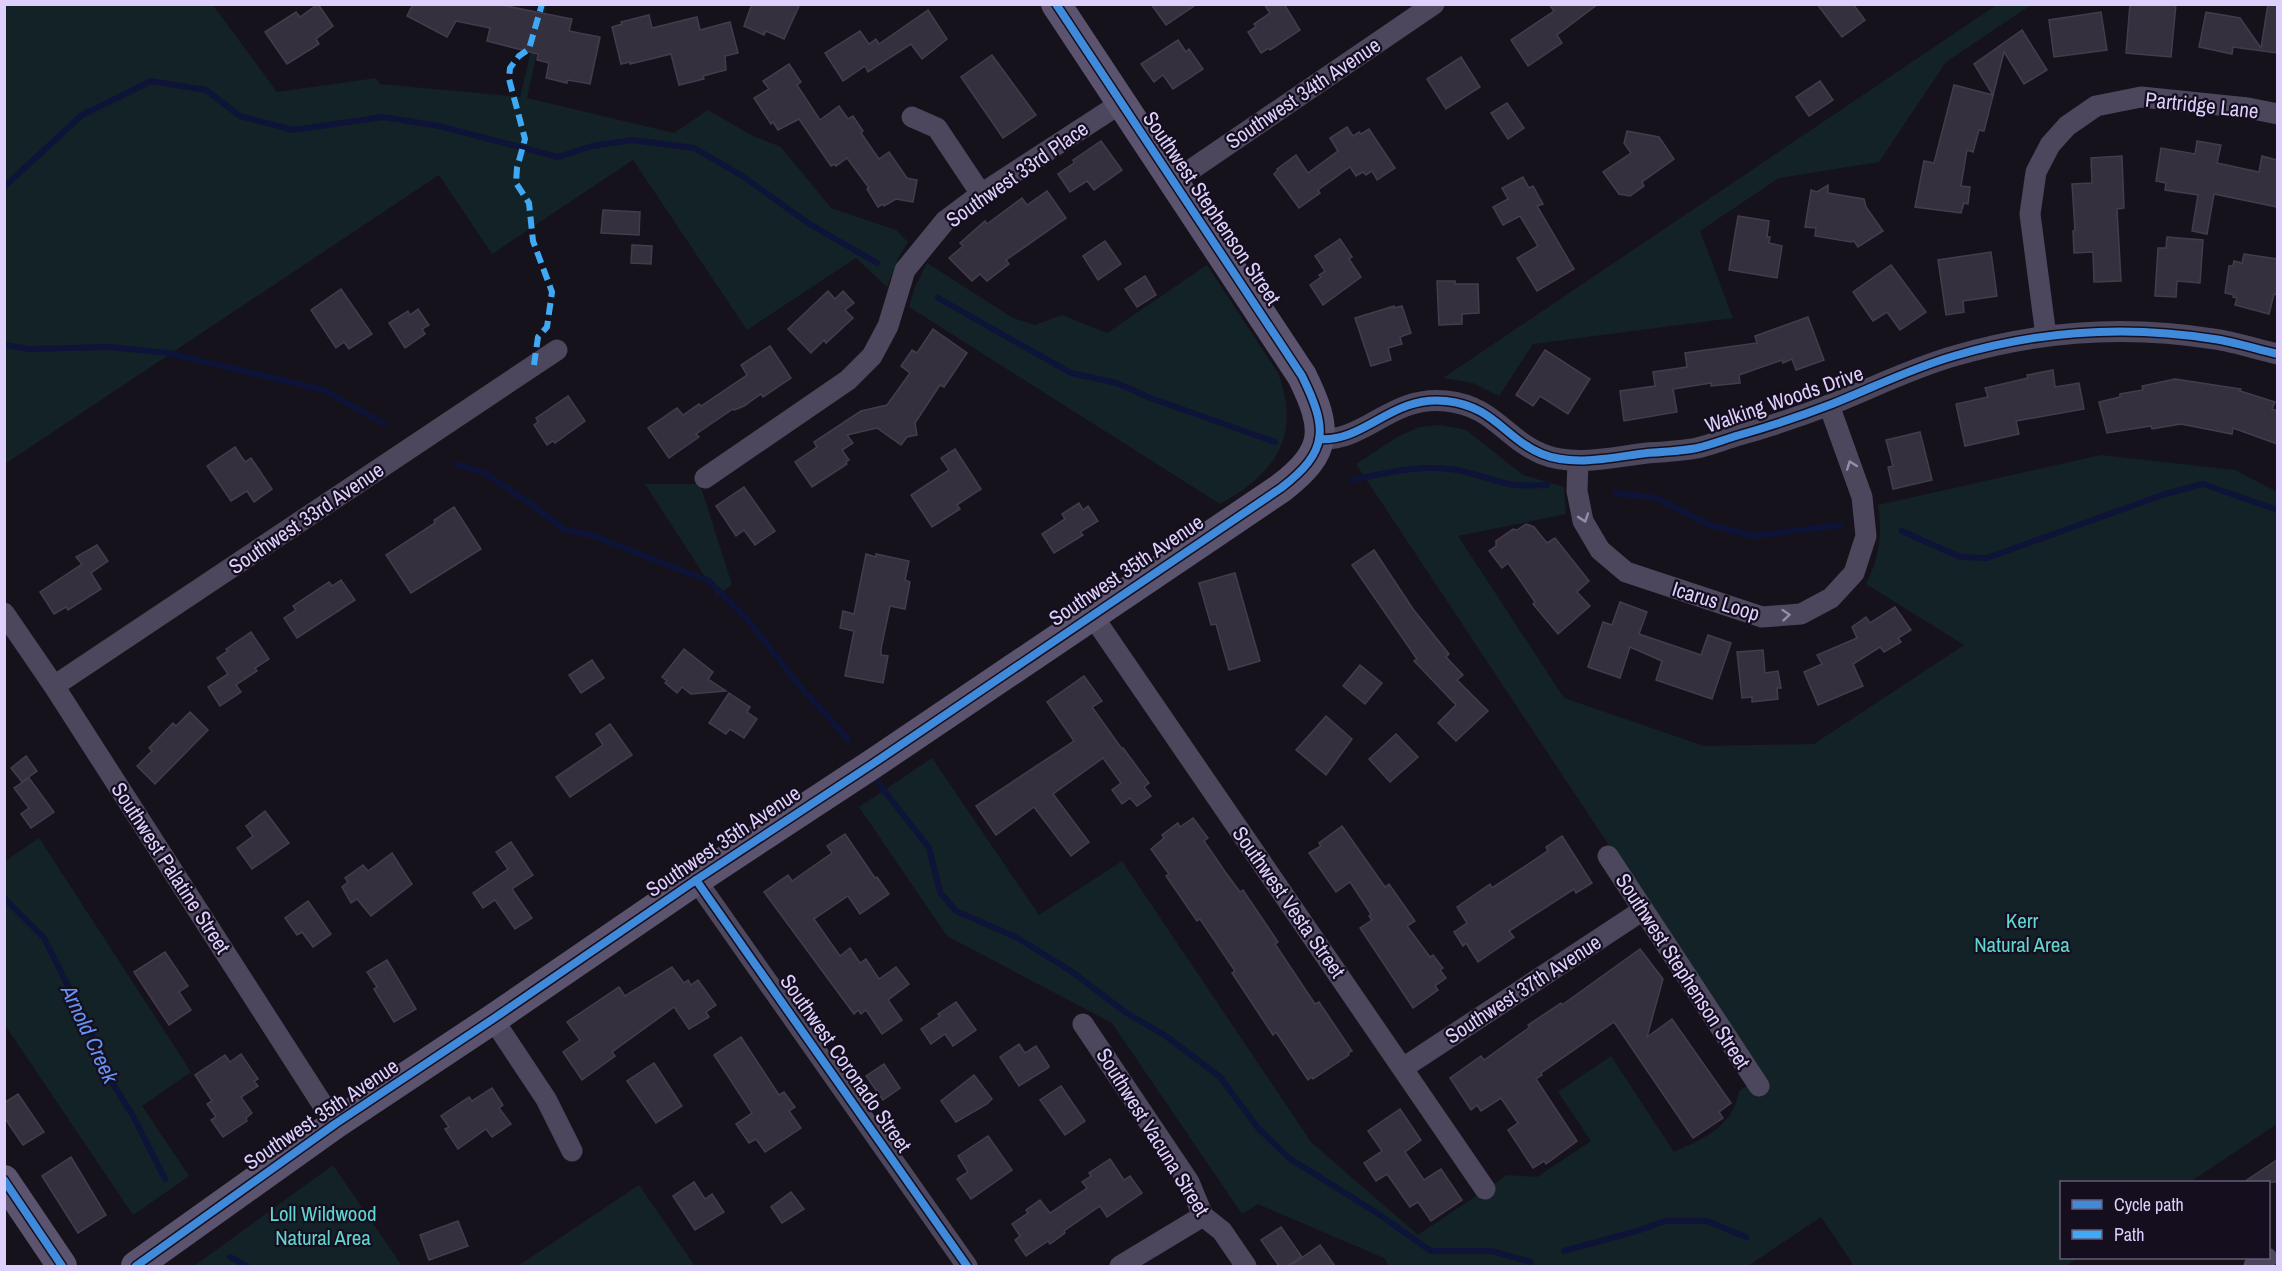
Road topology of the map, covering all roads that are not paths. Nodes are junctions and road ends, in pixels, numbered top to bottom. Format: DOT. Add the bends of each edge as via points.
graph roads {
  1 [pos="1056,4"];
  2 [pos="1434,4"];
  3 [pos="1121,103"];
  4 [pos="2277,114"];
  5 [pos="912,117"];
  6 [pos="1173,182"];
  7 [pos="981,194"];
  8 [pos="2046,336"];
  9 [pos="557,350"];
  10 [pos="2277,354"];
  11 [pos="1829,405"];
  12 [pos="1319,439"];
  13 [pos="1578,461"];
  14 [pos="705,478"];
  15 [pos="4,613"];
  16 [pos="1092,615"];
  17 [pos="54,686"];
  18 [pos="1608,856"];
  19 [pos="696,880"];
  20 [pos="1642,910"];
  21 [pos="494,1019"];
  22 [pos="1083,1024"];
  23 [pos="1402,1068"];
  24 [pos="1759,1086"];
  25 [pos="335,1124"];
  26 [pos="572,1151"];
  27 [pos="4,1180"];
  28 [pos="1485,1189"];
  29 [pos="1203,1216"];
  30 [pos="62,1266"];
  31 [pos="136,1266"];
  32 [pos="967,1266"];
  33 [pos="1120,1266"];
  34 [pos="1246,1266"];
  1 -- 3 [label="street, Southwest Stephenson Street"];
  2 -- 6 [label="street, Southwest 34th Avenue"];
  3 -- 6 [label="street, Southwest Stephenson Street"];
  3 -- 7 [label="street, Southwest 33rd Place"];
  4 -- 8 [label="street, Partridge Lane" via="2141,97 2096,106 2067,126 2050,145 2036,172 2030,214"];
  5 -- 7 [label="street" via="937,128"];
  6 -- 12 [label="street, Southwest Stephenson Street" via="1302,375 1317,413"];
  7 -- 14 [label="street, Southwest 33rd Place" via="945,221 905,270 888,326 872,356 848,380"];
  8 -- 10 [label="street, Walking Woods Drive" via="2148,331 2214,339"];
  8 -- 11 [label="street, Walking Woods Drive" via="1954,356"];
  9 -- 17 [label="street, Southwest 33rd Avenue"];
  11 -- 13 [label="street, Walking Woods Drive" via="1697,448"];
  13 -- 11 [label="street, Icarus Loop, one-way" via="1577,491 1583,521 1600,550 1626,572 1762,617 1801,614 1831,598 1854,573 1866,536 1862,497"];
  12 -- 13 [label="street, Walking Woods Drive" via="1346,437 1405,405 1446,401 1469,405 1486,414 1543,454"];
  12 -- 16 [label="street, Southwest 35th Avenue" via="1310,463 1281,489"];
  15 -- 17 [label="street, Southwest Palatine Street"];
  16 -- 19 [label="street, Southwest 35th Avenue"];
  16 -- 23 [label="street, Southwest Vesta Street"];
  17 -- 25 [label="street, Southwest Palatine Street"];
  18 -- 20 [label="street, Southwest Stephenson Street"];
  19 -- 21 [label="street, Southwest 35th Avenue"];
  19 -- 32 [label="street, Southwest Coronado Street"];
  20 -- 23 [label="street, Southwest 37th Avenue"];
  20 -- 24 [label="street, Southwest Stephenson Street"];
  21 -- 25 [label="street, Southwest 35th Avenue"];
  21 -- 26 [label="street" via="546,1099"];
  22 -- 29 [label="street, Southwest Vacuna Street" via="1189,1182"];
  23 -- 28 [label="street, Southwest Vesta Street"];
  25 -- 31 [label="street, Southwest 35th Avenue"];
  27 -- 30 [label="street"];
  29 -- 33 [label="street"];
  29 -- 34 [label="street, Southwest Vacuna Street" via="1222,1231"];
}
